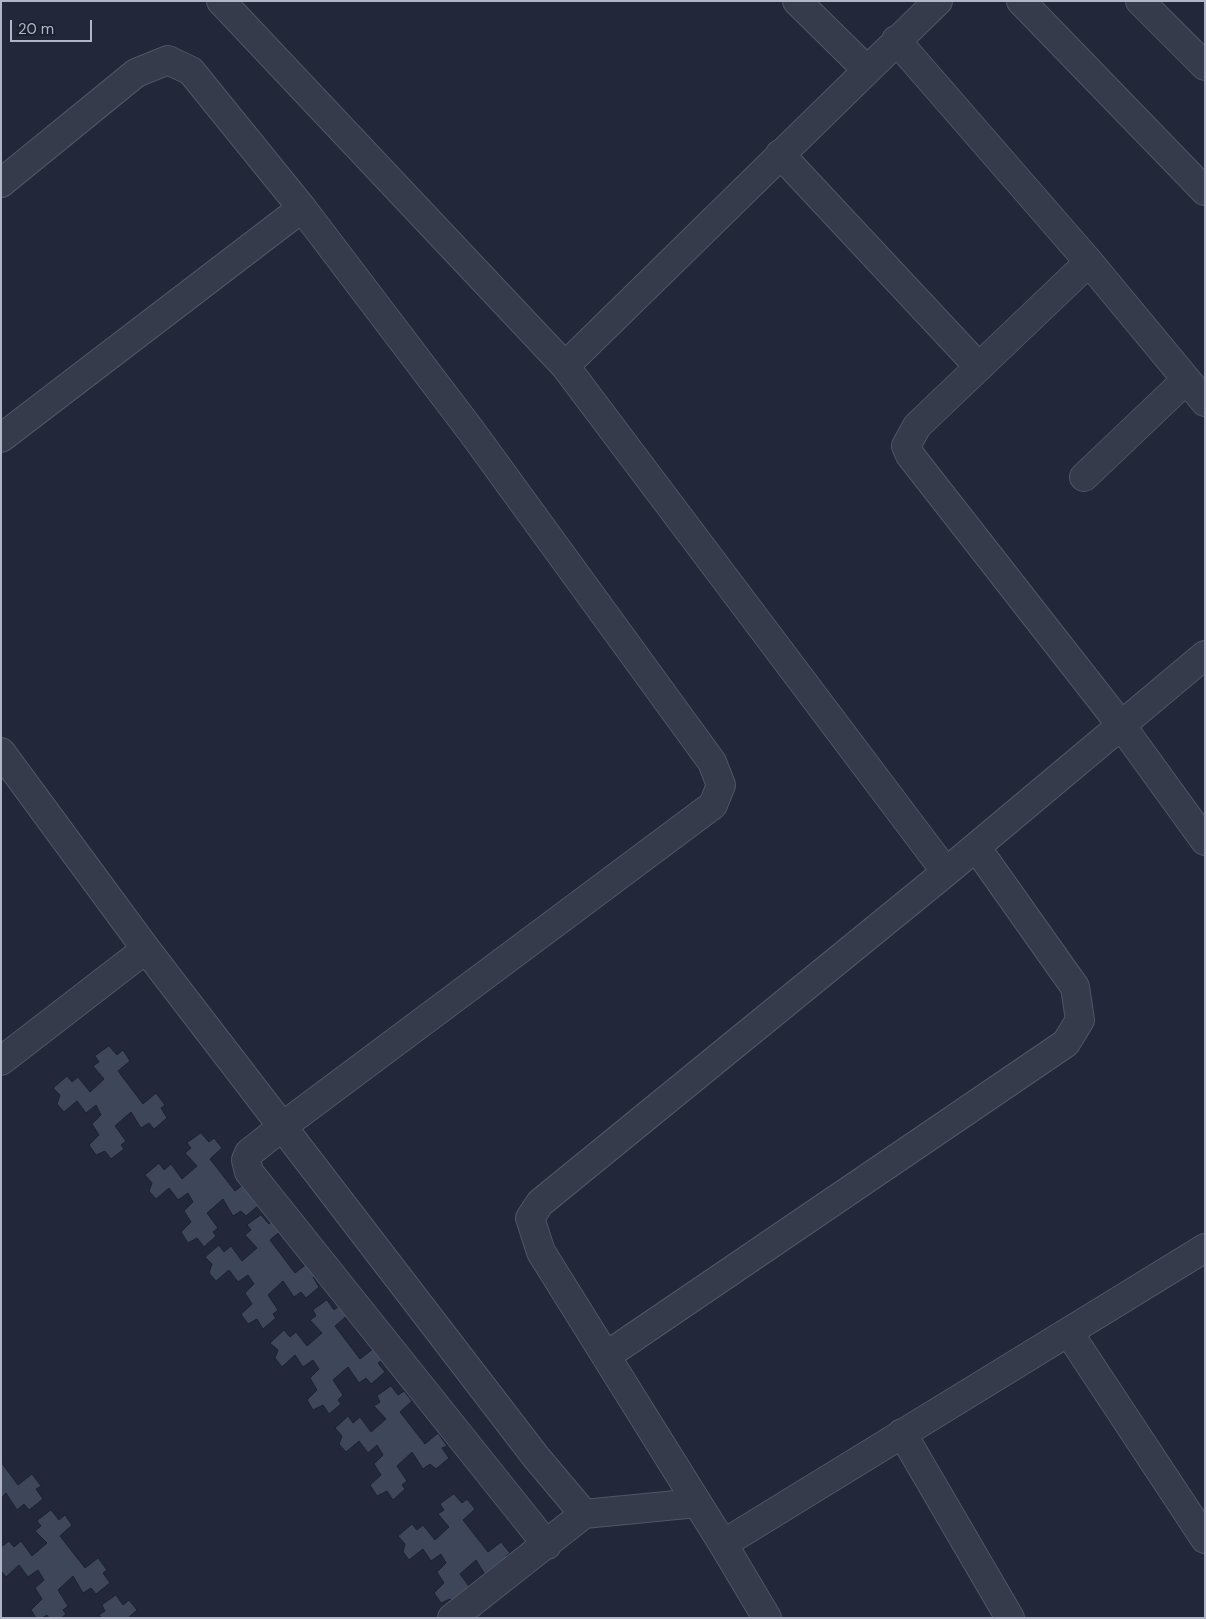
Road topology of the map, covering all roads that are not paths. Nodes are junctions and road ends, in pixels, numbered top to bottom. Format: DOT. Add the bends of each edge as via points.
graph roads {
  1 [pos="221,1"];
  2 [pos="797,1"];
  3 [pos="938,1"];
  4 [pos="1021,1"];
  5 [pos="1140,1"];
  6 [pos="896,40"];
  7 [pos="1205,66"];
  8 [pos="866,69"];
  9 [pos="780,154"];
  10 [pos="1,183"];
  11 [pos="1205,191"];
  12 [pos="302,208"];
  13 [pos="1089,262"];
  14 [pos="565,366"];
  15 [pos="979,367"];
  16 [pos="1186,380"];
  17 [pos="1205,402"];
  18 [pos="1,438"];
  19 [pos="1084,478"];
  20 [pos="1205,655"];
  21 [pos="1121,725"];
  22 [pos="1,752"];
  23 [pos="1205,841"];
  24 [pos="976,847"];
  25 [pos="946,872"];
  26 [pos="146,949"];
  27 [pos="1,1060"];
  28 [pos="283,1126"];
  29 [pos="1205,1248"];
  30 [pos="1069,1333"];
  31 [pos="606,1356"];
  32 [pos="902,1433"];
  33 [pos="698,1502"];
  34 [pos="1196,1506"];
  35 [pos="584,1514"];
  36 [pos="1205,1539"];
  37 [pos="723,1544"];
  38 [pos="547,1545"];
  39 [pos="452,1618"];
  40 [pos="767,1618"];
  41 [pos="1010,1618"];
  1 -- 14 [label="street"];
  2 -- 8 [label="street"];
  3 -- 6 [label="street"];
  4 -- 11 [label="street"];
  5 -- 7 [label="street"];
  6 -- 8 [label="street"];
  6 -- 13 [label="street"];
  8 -- 9 [label="street"];
  9 -- 14 [label="street"];
  9 -- 15 [label="street"];
  10 -- 12 [label="street" via="136,73 168,60 191,71"];
  12 -- 18 [label="street"];
  12 -- 28 [label="street" via="472,432 712,762 721,785 713,804"];
  13 -- 15 [label="street"];
  13 -- 16 [label="street"];
  14 -- 25 [label="street"];
  15 -- 21 [label="street" via="917,426 906,446"];
  16 -- 17 [label="street"];
  16 -- 19 [label="street"];
  20 -- 21 [label="street"];
  21 -- 23 [label="street"];
  21 -- 24 [label="street"];
  22 -- 26 [label="street"];
  24 -- 25 [label="street"];
  24 -- 31 [label="street" via="1075,987 1080,1020 1066,1043"];
  25 -- 31 [label="street" via="540,1203 530,1218 541,1252"];
  26 -- 27 [label="street"];
  26 -- 28 [label="street"];
  28 -- 35 [label="street" via="536,1457"];
  28 -- 38 [label="street" via="249,1153 246,1160 249,1172"];
  29 -- 30 [label="street"];
  30 -- 32 [label="street"];
  30 -- 34 [label="street"];
  31 -- 33 [label="street"];
  32 -- 37 [label="street"];
  32 -- 41 [label="street"];
  33 -- 35 [label="street"];
  33 -- 37 [label="street"];
  34 -- 36 [label="street"];
  35 -- 38 [label="street"];
  37 -- 40 [label="street"];
  38 -- 39 [label="street"];
}
